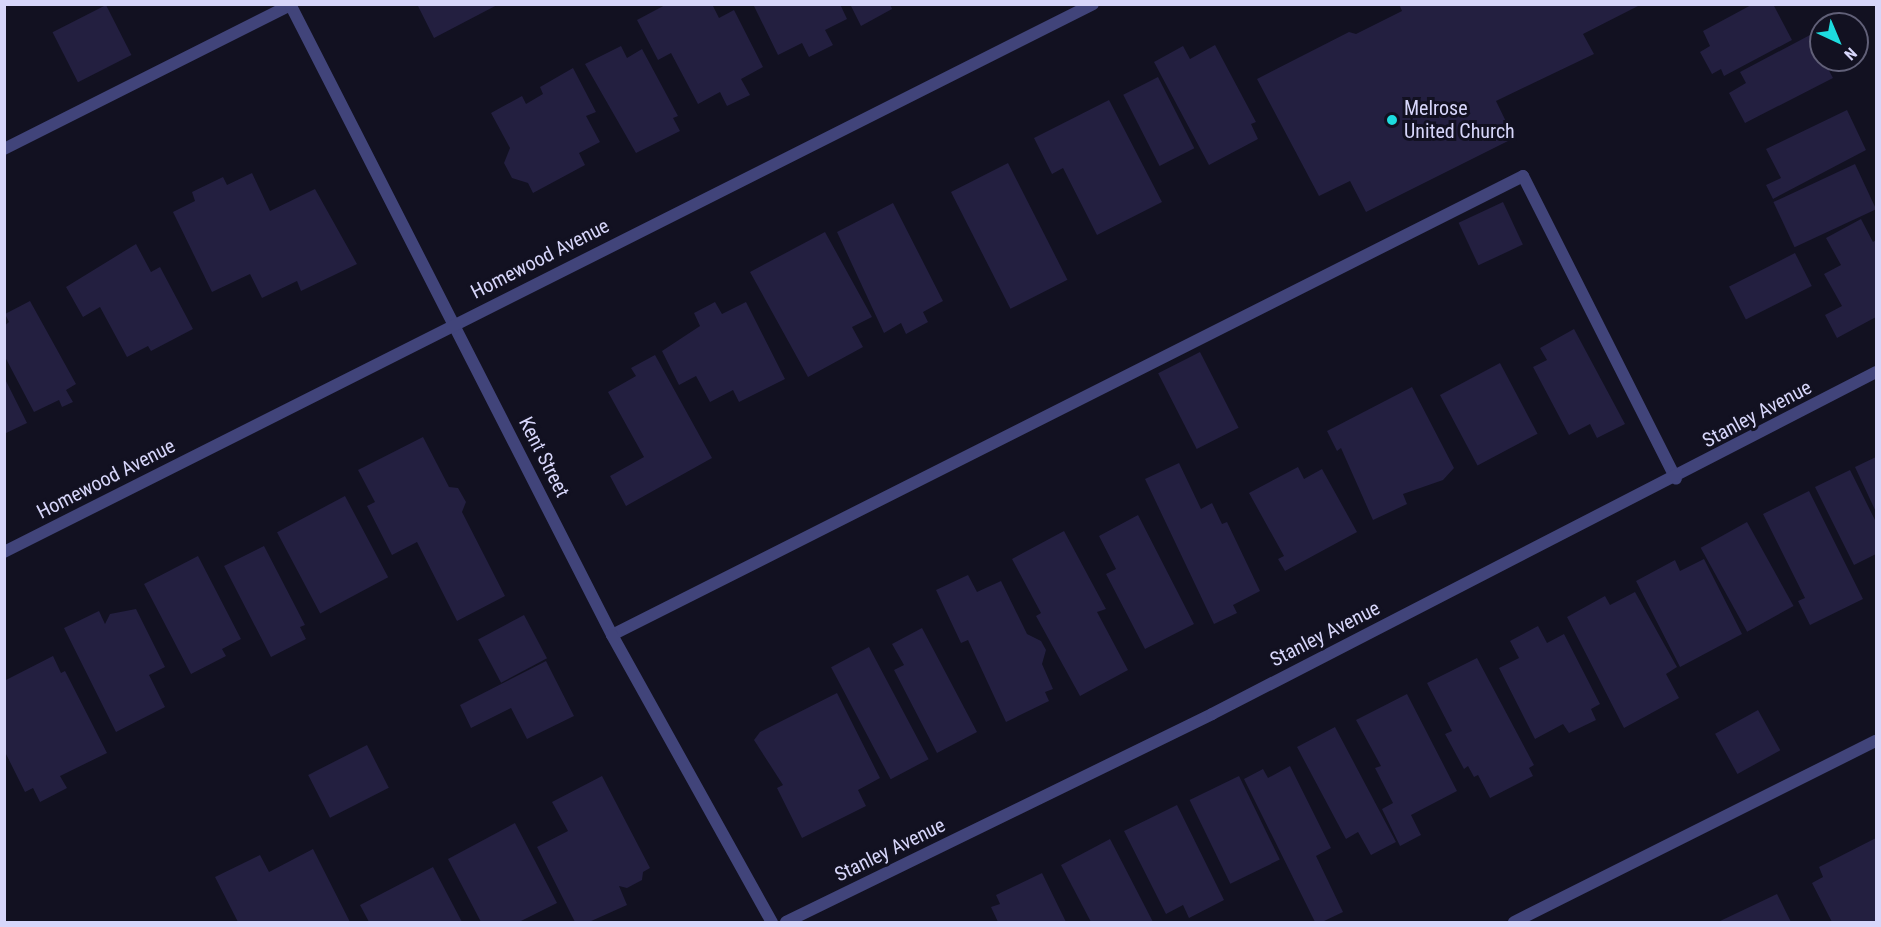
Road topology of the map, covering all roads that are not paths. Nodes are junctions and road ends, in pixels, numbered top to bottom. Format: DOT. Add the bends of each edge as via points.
graph roads {
  1 [pos="1093,4"];
  2 [pos="291,5"];
  3 [pos="4,149"];
  4 [pos="454,324"];
  5 [pos="1876,372"];
  6 [pos="1676,479"];
  7 [pos="4,552"];
  8 [pos="612,634"];
  9 [pos="1876,741"];
  10 [pos="772,922"];
  11 [pos="786,922"];
  12 [pos="1514,922"];
  1 -- 4 [label="street, Homewood Avenue"];
  2 -- 3 [label="street"];
  2 -- 4 [label="street, Kent Street"];
  4 -- 7 [label="street, Homewood Avenue"];
  4 -- 8 [label="street, Kent Street"];
  5 -- 6 [label="street, Stanley Avenue"];
  6 -- 8 [label="street" via="1523,176"];
  6 -- 11 [label="street, Stanley Avenue"];
  8 -- 10 [label="street, Kent Street"];
  9 -- 12 [label="street"];
}
